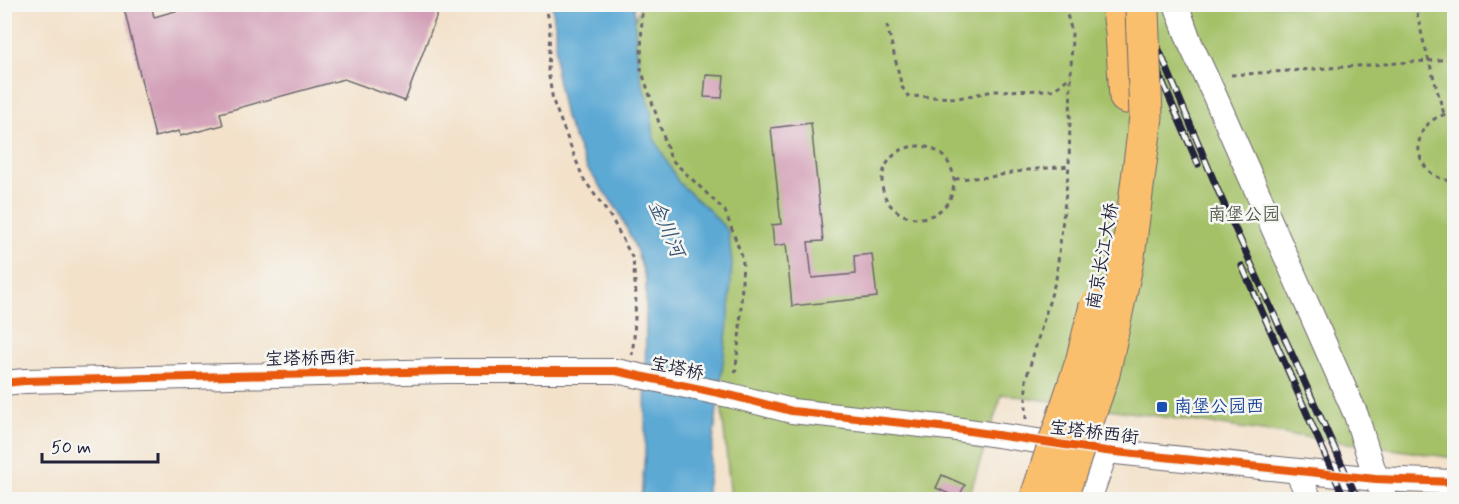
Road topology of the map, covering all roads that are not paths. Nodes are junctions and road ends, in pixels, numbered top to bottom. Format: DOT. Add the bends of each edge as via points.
graph roads {
  1 [pos="1118,4"];
  2 [pos="1141,4"];
  3 [pos="1176,4"];
  4 [pos="623,367"];
  5 [pos="4,383"];
  6 [pos="733,396"];
  7 [pos="1106,451"];
  8 [pos="1298,471"];
  9 [pos="1455,482"];
  10 [pos="1381,489"];
  11 [pos="1036,500"];
  12 [pos="1060,500"];
  13 [pos="1089,500"];
  14 [pos="1310,500"];
  1 -- 11 [label="highway, 南京长江大桥, bridge" via="1126,97 1104,272 1082,362"];
  2 -- 12 [label="highway, 南京长江大桥, bridge" via="1146,117 1128,255 1103,374"];
  3 -- 10 [label="street" via="1356,415"];
  4 -- 5 [label="street, 宝塔桥西街"];
  4 -- 6 [label="street, 宝塔桥"];
  6 -- 7 [label="street, 宝塔桥西街" via="792,411"];
  7 -- 8 [label="street, 宝塔桥西街"];
  7 -- 13 [label="street"];
  8 -- 10 [label="street, 宝塔桥西街"];
  8 -- 14 [label="street"];
  9 -- 10 [label="street, 宝塔桥西街"];
}
